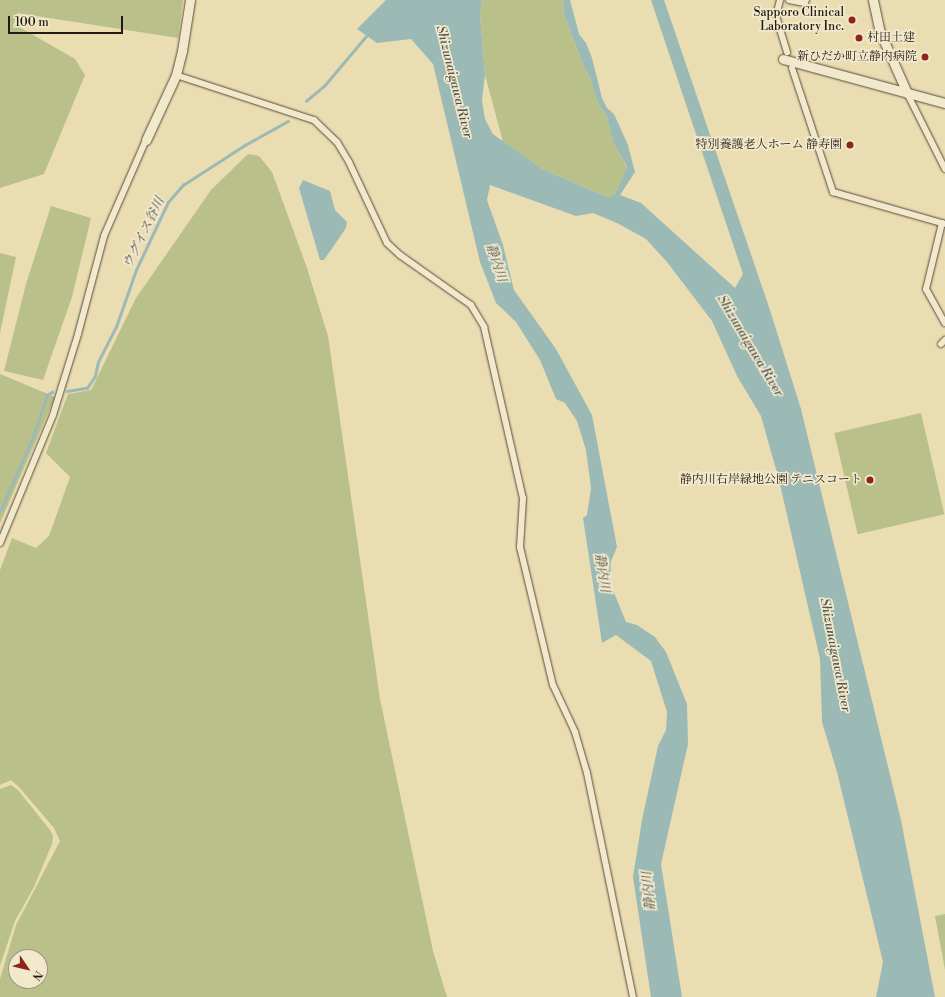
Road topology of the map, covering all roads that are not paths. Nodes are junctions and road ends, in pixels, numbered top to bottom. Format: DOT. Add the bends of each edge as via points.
graph roads {
  1 [pos="190,0"];
  2 [pos="780,0"];
  3 [pos="789,0"];
  4 [pos="806,0"];
  5 [pos="873,0"];
  6 [pos="785,55"];
  7 [pos="792,68"];
  8 [pos="176,75"];
  9 [pos="906,93"];
  10 [pos="945,103"];
  11 [pos="146,140"];
  12 [pos="945,169"];
  13 [pos="943,223"];
  14 [pos="945,323"];
  15 [pos="0,543"];
  16 [pos="633,997"];
  1 -- 8 [label="street"];
  2 -- 6 [label="street" via="776,16"];
  3 -- 4 [label="street" via="805,3"];
  5 -- 9 [label="street" via="880,32"];
  6 -- 9 [label="street"];
  7 -- 13 [label="street" via="833,192"];
  8 -- 11 [label="street"];
  8 -- 16 [label="street" via="314,120 337,142 349,162 387,243 471,305 484,327 523,498 520,547 553,685 575,732 587,773"];
  9 -- 10 [label="street"];
  9 -- 12 [label="street"];
  11 -- 15 [label="street" via="104,236 54,415"];
  13 -- 14 [label="street" via="926,289"];
}
